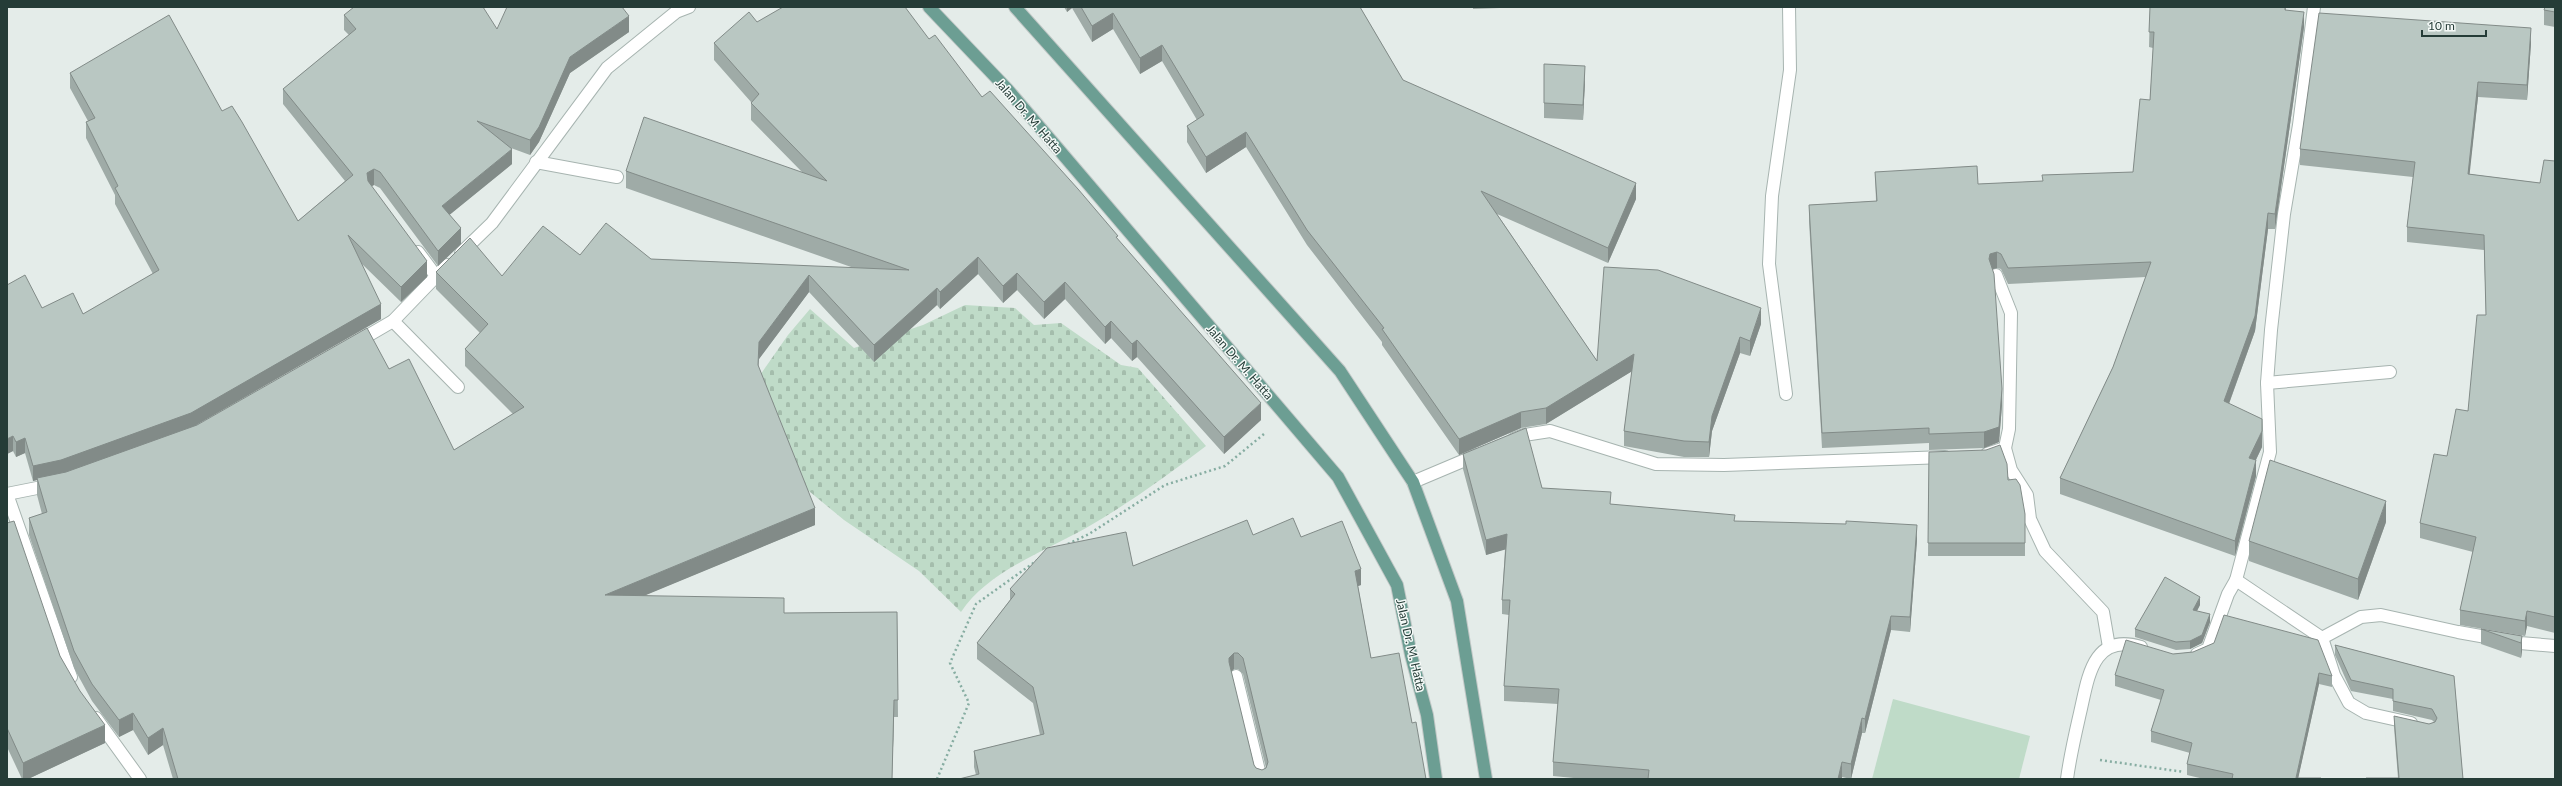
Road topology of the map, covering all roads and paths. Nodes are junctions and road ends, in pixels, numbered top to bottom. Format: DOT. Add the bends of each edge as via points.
graph roads {
  1 [pos="689,7"];
  2 [pos="929,7"];
  3 [pos="1015,7"];
  4 [pos="1789,7"];
  5 [pos="2314,7"];
  6 [pos="536,162"];
  7 [pos="617,177"];
  8 [pos="409,240"];
  9 [pos="1996,275"];
  10 [pos="436,276"];
  11 [pos="392,321"];
  12 [pos="344,349"];
  13 [pos="2390,372"];
  14 [pos="2266,383"];
  15 [pos="458,386"];
  16 [pos="1786,394"];
  17 [pos="1286,416"];
  18 [pos="1503,444"];
  19 [pos="2005,448"];
  20 [pos="1489,450"];
  21 [pos="1961,456"];
  22 [pos="1977,456"];
  23 [pos="63,482"];
  24 [pos="1413,482"];
  25 [pos="1061,548"];
  26 [pos="1046,555"];
  27 [pos="2236,580"];
  28 [pos="2322,638"];
  29 [pos="2555,646"];
  30 [pos="2109,647"];
  31 [pos="2152,650"];
  32 [pos="2187,656"];
  33 [pos="1236,676"];
  34 [pos="78,691"];
  35 [pos="86,705"];
  36 [pos="2423,725"];
  37 [pos="2070,756"];
  38 [pos="2184,772"];
  39 [pos="140,779"];
  40 [pos="937,779"];
  41 [pos="1261,779"];
  42 [pos="1436,779"];
  43 [pos="1486,779"];
  44 [pos="2068,779"];
  1 -- 6 [label="street" via="676,12 607,68"];
  2 -- 17 [label="main road, Jalan Dr. M. Hatta" via="1008,90"];
  3 -- 24 [label="main road" via="1340,371"];
  4 -- 16 [label="street" via="1790,70 1772,196 1769,264"];
  5 -- 14 [label="street" via="2299,125 2284,214"];
  6 -- 7 [label="street"];
  6 -- 10 [label="street" via="492,223"];
  8 -- 10 [label="street"];
  9 -- 19 [label="street" via="2011,313 2009,429"];
  10 -- 11 [label="street"];
  11 -- 12 [label="street"];
  11 -- 15 [label="street"];
  13 -- 14 [label="street"];
  14 -- 27 [label="street" via="2270,452"];
  17 -- 25 [label="path" via="1225,466 1165,485 1089,534"];
  17 -- 42 [label="main road, Jalan Dr. M. Hatta" via="1338,477 1397,585 1411,655 1427,715"];
  18 -- 21 [label="street" via="1524,435 1550,431 1656,464 1724,465"];
  19 -- 22 [label="street"];
  19 -- 30 [label="street" via="2011,470 2027,495 2030,520 2045,551 2103,612"];
  20 -- 24 [label="street"];
  23 -- 34 [label="street" via="7,494 67,671"];
  24 -- 43 [label="main road" via="1457,601"];
  26 -- 40 [label="path" via="1032,562 976,604 950,663 969,704"];
  27 -- 28 [label="street"];
  27 -- 32 [label="street" via="2228,594 2208,649"];
  28 -- 29 [label="street" via="2361,616 2382,615 2474,635"];
  28 -- 36 [label="street" via="2334,674 2350,703 2366,713"];
  30 -- 31 [label="street" via="2130,643"];
  30 -- 37 [label="street" via="2090,667"];
  33 -- 41 [label="street"];
  35 -- 39 [label="street"];
  37 -- 38 [label="path"];
  37 -- 44 [label="street"];
}
